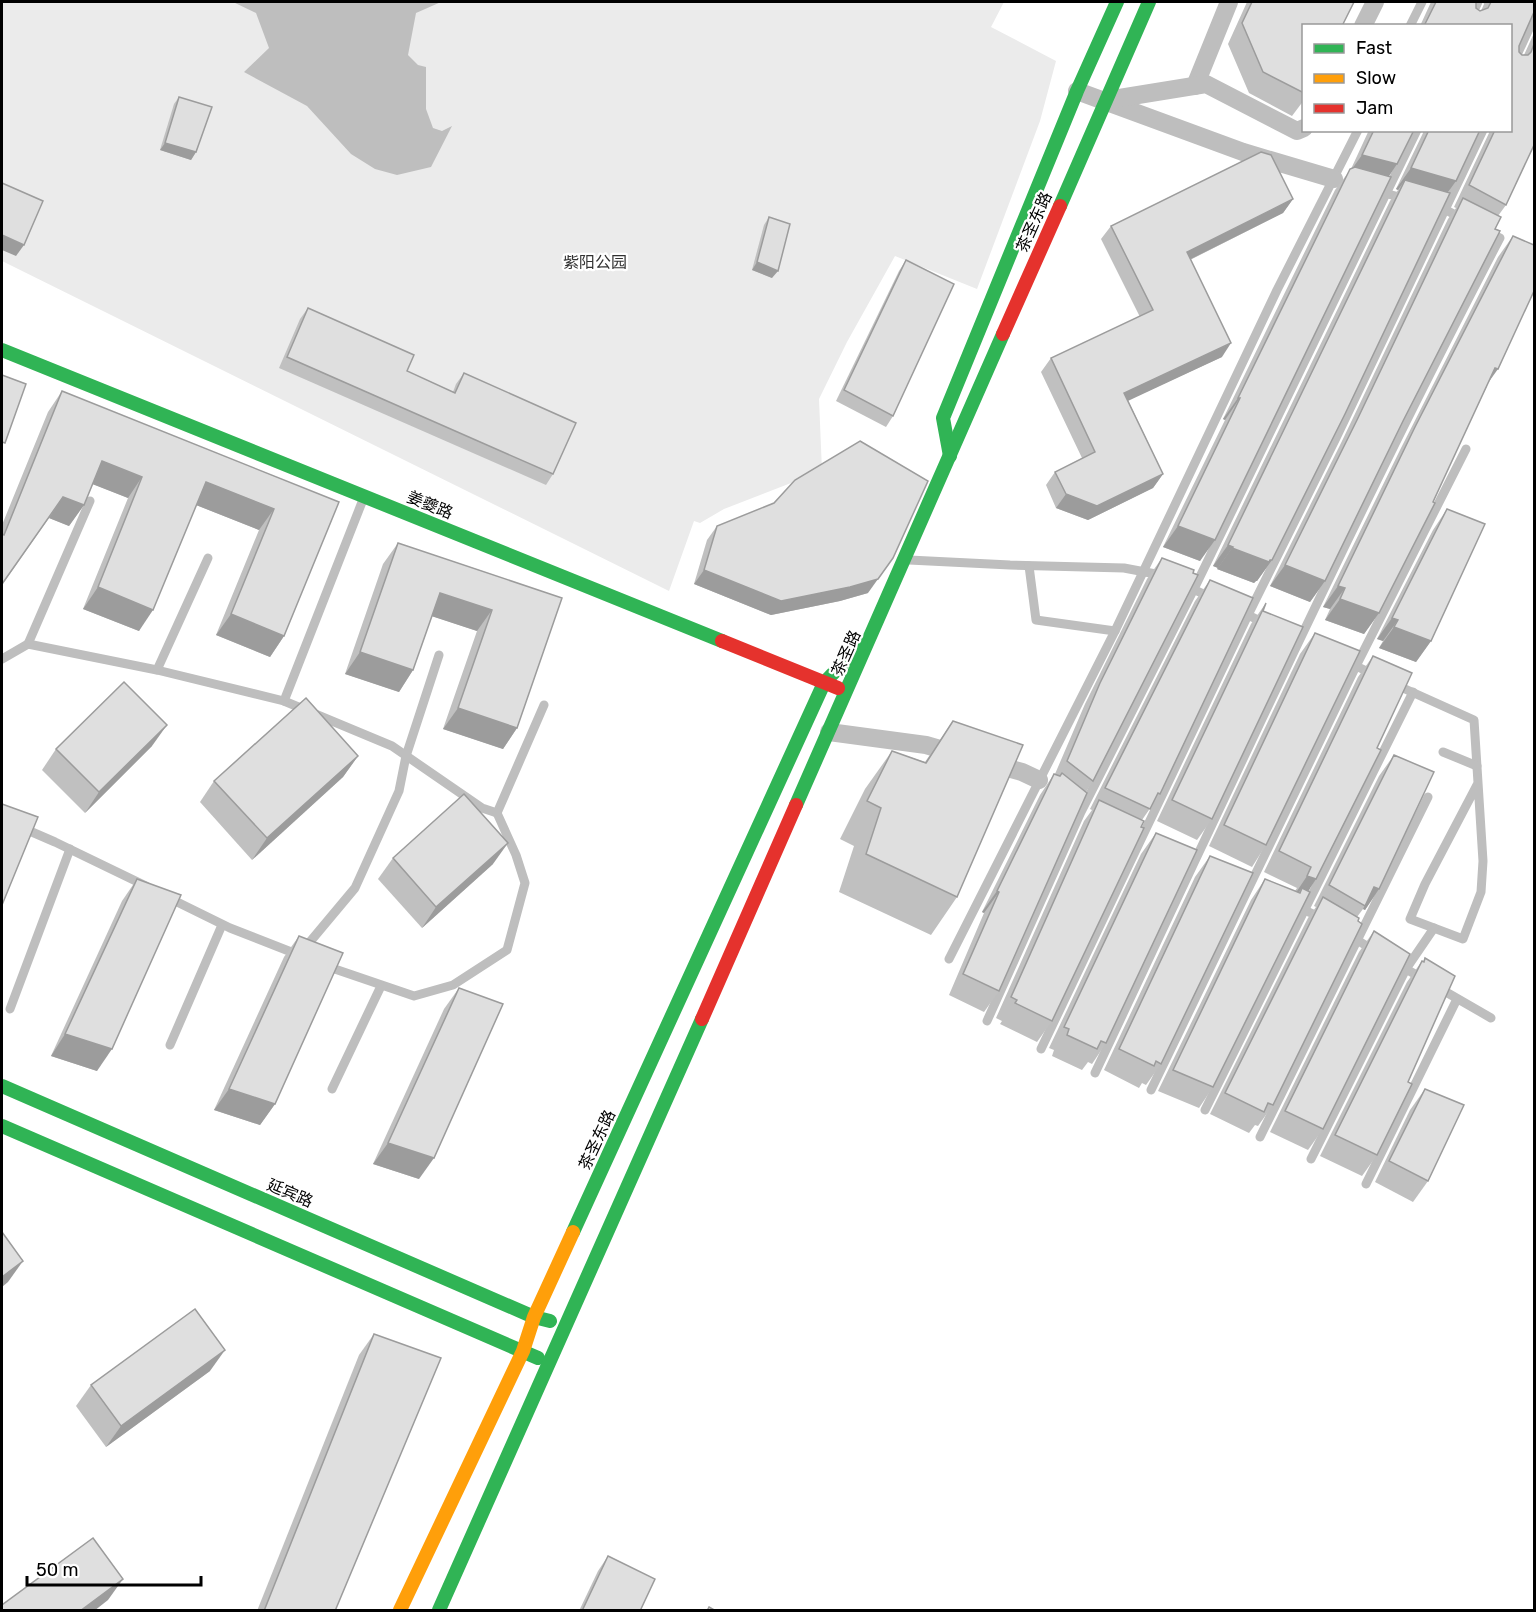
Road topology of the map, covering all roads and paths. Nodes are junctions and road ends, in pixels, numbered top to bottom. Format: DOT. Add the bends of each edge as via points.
graph roads {
  1 [pos="1117,2"];
  2 [pos="1149,2"];
  3 [pos="1229,2"];
  4 [pos="1375,2"];
  5 [pos="1422,2"];
  6 [pos="1478,2"];
  7 [pos="1534,18"];
  8 [pos="1364,24"];
  9 [pos="1411,24"];
  10 [pos="1468,24"];
  11 [pos="1512,66"];
  12 [pos="1195,86"];
  13 [pos="1077,91"];
  14 [pos="1105,100"];
  15 [pos="1302,129"];
  16 [pos="1357,132"];
  17 [pos="1416,132"];
  18 [pos="1482,132"];
  19 [pos="1339,180"];
  20 [pos="1366,188"];
  21 [pos="1387,194"];
  22 [pos="1446,210"];
  23 [pos="2,350"];
  24 [pos="1466,449"];
  25 [pos="950,456"];
  26 [pos="364,496"];
  27 [pos="90,501"];
  28 [pos="208,558"];
  29 [pos="906,560"];
  30 [pos="1029,566"];
  31 [pos="1143,571"];
  32 [pos="1194,589"];
  33 [pos="1216,599"];
  34 [pos="1226,604"];
  35 [pos="1248,615"];
  36 [pos="1269,625"];
  37 [pos="875,629"];
  38 [pos="1114,631"];
  39 [pos="1290,635"];
  40 [pos="1306,642"];
  41 [pos="28,644"];
  42 [pos="439,655"];
  43 [pos="1337,657"];
  44 [pos="2,659"];
  45 [pos="1356,666"];
  46 [pos="157,670"];
  47 [pos="824,683"];
  48 [pos="847,691"];
  49 [pos="1413,692"];
  50 [pos="284,701"];
  51 [pos="544,705"];
  52 [pos="829,732"];
  53 [pos="1443,752"];
  54 [pos="406,756"];
  55 [pos="1477,766"];
  56 [pos="1044,783"];
  57 [pos="1478,783"];
  58 [pos="1428,797"];
  59 [pos="1073,806"];
  60 [pos="1081,812"];
  61 [pos="497,813"];
  62 [pos="1091,817"];
  63 [pos="2,819"];
  64 [pos="1131,835"];
  65 [pos="1145,842"];
  66 [pos="70,849"];
  67 [pos="1190,862"];
  68 [pos="1205,868"];
  69 [pos="1237,882"];
  70 [pos="1253,888"];
  71 [pos="153,890"];
  72 [pos="163,895"];
  73 [pos="1285,902"];
  74 [pos="1304,909"];
  75 [pos="222,925"];
  76 [pos="1434,928"];
  77 [pos="1356,940"];
  78 [pos="299,955"];
  79 [pos="309,959"];
  80 [pos="949,959"];
  81 [pos="320,963"];
  82 [pos="1406,969"];
  83 [pos="381,986"];
  84 [pos="1457,999"];
  85 [pos="10,1009"];
  86 [pos="1491,1018"];
  87 [pos="987,1022"];
  88 [pos="170,1046"];
  89 [pos="1041,1049"];
  90 [pos="1095,1073"];
  91 [pos="2,1086"];
  92 [pos="332,1089"];
  93 [pos="1151,1090"];
  94 [pos="1205,1110"];
  95 [pos="2,1126"];
  96 [pos="1260,1137"];
  97 [pos="1311,1159"];
  98 [pos="1366,1185"];
  99 [pos="534,1317"];
  100 [pos="567,1326"];
  101 [pos="523,1351"];
  102 [pos="549,1364"];
  103 [pos="400,1611"];
  104 [pos="439,1611"];
  1 -- 13 [label="main road, 茶圣东路"];
  2 -- 14 [label="main road, 茶圣东路"];
  3 -- 12 [label="street"];
  4 -- 8 [label="street"];
  5 -- 9 [label="lane"];
  6 -- 10 [label="lane"];
  7 -- 11 [label="lane"];
  12 -- 14 [label="street"];
  12 -- 15 [label="street" via="1206,84 1297,131"];
  13 -- 14 [label="street"];
  13 -- 25 [label="main road, 茶圣东路" via="943,418"];
  14 -- 19 [label="street" via="1243,152"];
  14 -- 25 [label="main road, 茶圣东路"];
  16 -- 19 [label="lane"];
  17 -- 21 [label="lane"];
  18 -- 22 [label="lane"];
  19 -- 31 [label="lane" via="1277,290"];
  20 -- 21 [label="lane"];
  21 -- 22 [label="lane"];
  21 -- 32 [label="lane"];
  22 -- 35 [label="lane"];
  22 -- 40 [label="lane" via="1500,238 1450,333"];
  23 -- 26 [label="main road, 姜夔路"];
  24 -- 45 [label="lane"];
  25 -- 29 [label="main road, 茶圣东路"];
  26 -- 47 [label="main road, 姜夔路"];
  26 -- 50 [label="lane"];
  27 -- 41 [label="lane"];
  28 -- 46 [label="lane"];
  29 -- 30 [label="lane"];
  29 -- 37 [label="main road, 茶圣东路"];
  30 -- 31 [label="lane"];
  30 -- 38 [label="lane" via="1036,620"];
  31 -- 32 [label="lane" via="1165,575"];
  31 -- 38 [label="lane"];
  32 -- 33 [label="lane"];
  32 -- 60 [label="lane"];
  34 -- 35 [label="lane"];
  35 -- 36 [label="lane"];
  35 -- 65 [label="lane"];
  37 -- 47 [label="main road, 茶圣东路"];
  37 -- 48 [label="main road, 茶圣路"];
  38 -- 56 [label="lane"];
  39 -- 40 [label="lane"];
  40 -- 67 [label="lane"];
  41 -- 44 [label="lane"];
  41 -- 46 [label="lane"];
  42 -- 54 [label="lane"];
  43 -- 45 [label="lane"];
  45 -- 49 [label="lane"];
  45 -- 70 [label="lane"];
  46 -- 50 [label="lane"];
  47 -- 48 [label="main road, 姜夔路"];
  47 -- 99 [label="main road, 茶圣东路"];
  48 -- 52 [label="main road"];
  49 -- 55 [label="lane" via="1474,720"];
  49 -- 74 [label="lane"];
  50 -- 54 [label="lane" via="392,746"];
  51 -- 61 [label="lane"];
  52 -- 56 [label="street" via="927,745 1022,772"];
  52 -- 100 [label="main road"];
  53 -- 55 [label="lane"];
  54 -- 61 [label="lane" via="482,808"];
  54 -- 78 [label="lane" via="399,791 355,888"];
  55 -- 57 [label="lane"];
  56 -- 80 [label="lane"];
  57 -- 76 [label="lane" via="1410,919"];
  57 -- 76 [label="lane" via="1481,892 1463,939"];
  58 -- 77 [label="lane"];
  59 -- 60 [label="lane"];
  60 -- 62 [label="lane"];
  60 -- 87 [label="lane"];
  61 -- 83 [label="lane" via="525,884 507,950 453,985 414,996"];
  63 -- 66 [label="lane"];
  64 -- 65 [label="lane"];
  65 -- 89 [label="lane"];
  66 -- 71 [label="lane"];
  66 -- 85 [label="lane"];
  67 -- 68 [label="lane"];
  67 -- 90 [label="lane"];
  69 -- 70 [label="lane"];
  70 -- 93 [label="lane"];
  72 -- 75 [label="lane"];
  73 -- 74 [label="lane"];
  74 -- 77 [label="lane"];
  74 -- 94 [label="lane"];
  75 -- 78 [label="lane"];
  75 -- 88 [label="lane"];
  76 -- 82 [label="lane"];
  77 -- 82 [label="lane"];
  77 -- 96 [label="lane"];
  78 -- 79 [label="lane"];
  81 -- 83 [label="lane"];
  82 -- 84 [label="lane"];
  82 -- 97 [label="lane"];
  83 -- 92 [label="lane"];
  84 -- 86 [label="lane"];
  84 -- 98 [label="lane"];
  91 -- 99 [label="main road, 延宾路"];
  95 -- 101 [label="main road"];
  99 -- 100 [label="main road, 延宾路"];
  99 -- 101 [label="main road, 茶圣东路"];
  100 -- 102 [label="main road"];
  101 -- 102 [label="main road"];
  101 -- 103 [label="main road, 茶圣东路"];
  102 -- 104 [label="main road"];
}
